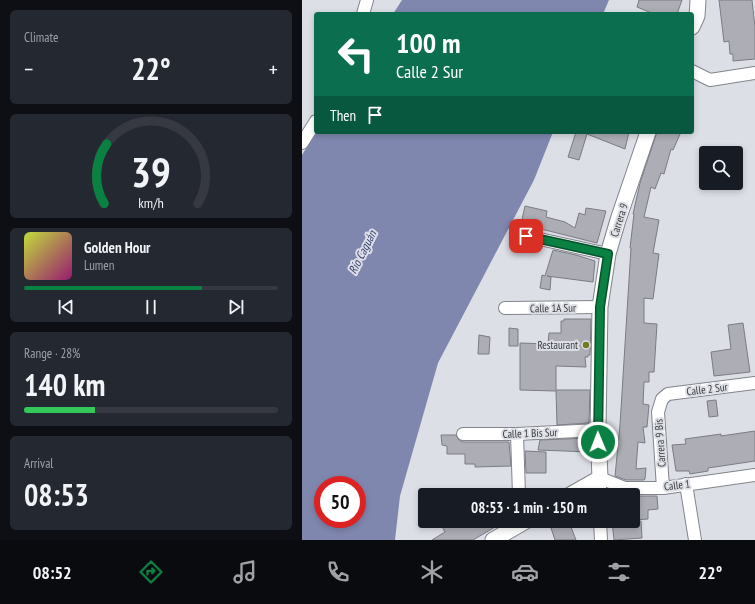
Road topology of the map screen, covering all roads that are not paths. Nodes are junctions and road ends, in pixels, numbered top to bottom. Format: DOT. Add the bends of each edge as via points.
graph roads {
  1 [pos="367,0"];
  2 [pos="698,0"];
  3 [pos="364,12"];
  4 [pos="694,23"];
  5 [pos="694,71"];
  6 [pos="755,73"];
  7 [pos="314,124"];
  8 [pos="647,134"];
  9 [pos="302,143"];
  10 [pos="526,236"];
  11 [pos="608,254"];
  12 [pos="600,307"];
  13 [pos="505,308"];
  14 [pos="755,383"];
  15 [pos="662,399"];
  16 [pos="598,430"];
  17 [pos="463,434"];
  18 [pos="516,434"];
  19 [pos="755,475"];
  20 [pos="600,478"];
  21 [pos="686,484"];
  22 [pos="518,488"];
  23 [pos="582,488"];
  24 [pos="600,488"];
  25 [pos="663,488"];
  26 [pos="513,528"];
  27 [pos="600,528"];
  28 [pos="494,540"];
  29 [pos="601,540"];
  30 [pos="694,540"];
  1 -- 3 [label="street"];
  2 -- 4 [label="main road"];
  5 -- 6 [label="street" via="710,80"];
  7 -- 9 [label="street"];
  8 -- 11 [label="main road, Carrera 9"];
  10 -- 11 [label="street"];
  11 -- 12 [label="main road, Carrera 9"];
  12 -- 13 [label="street, Calle 1A Sur"];
  12 -- 16 [label="main road, Carrera 9"];
  14 -- 15 [label="street, Calle 2 Sur" via="668,394"];
  15 -- 25 [label="street, Carrera 9 Bis" via="658,412"];
  16 -- 18 [label="street, Calle 1 Bis Sur"];
  16 -- 20 [label="main road, Carrera 9"];
  17 -- 18 [label="street, Calle 1 Bis Sur"];
  18 -- 22 [label="street"];
  19 -- 21 [label="street, Calle 1"];
  20 -- 23 [label="main road"];
  20 -- 24 [label="street, Carrera 9"];
  20 -- 25 [label="street, Calle 1" via="625,488"];
  21 -- 25 [label="street, Calle 1"];
  21 -- 30 [label="street"];
  26 -- 28 [label="main road"];
  27 -- 29 [label="street"];
}
